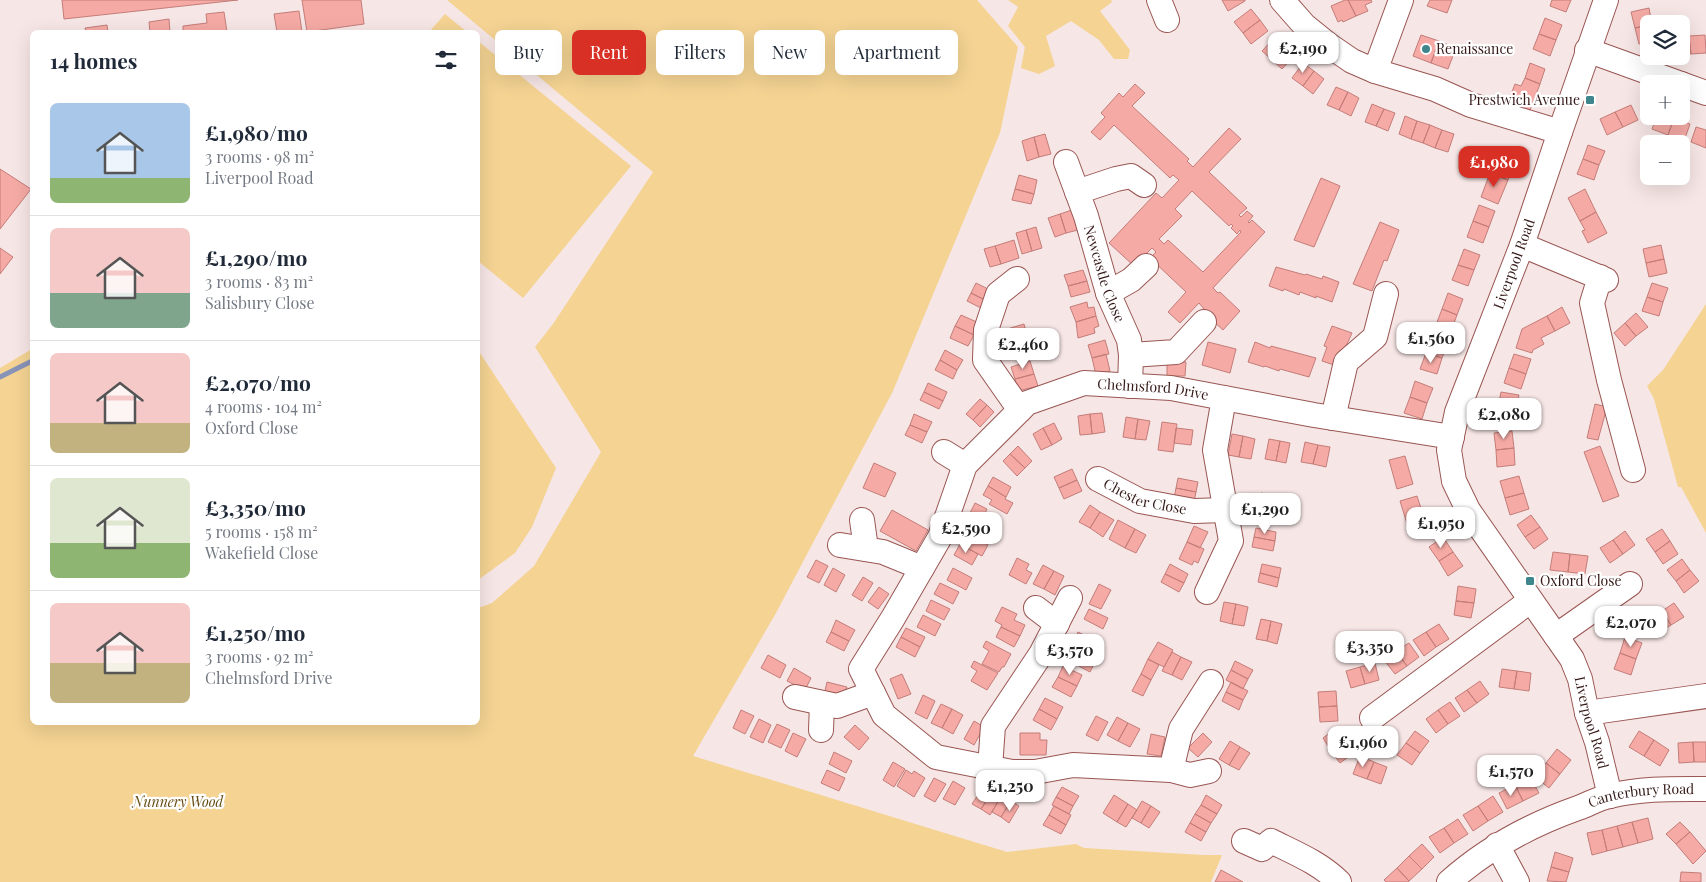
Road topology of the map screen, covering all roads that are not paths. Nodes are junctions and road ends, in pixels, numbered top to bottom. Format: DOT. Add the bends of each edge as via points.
graph roads {
  1 [pos="1282,0"];
  2 [pos="1401,0"];
  3 [pos="1606,0"];
  4 [pos="1587,50"];
  5 [pos="1375,71"];
  6 [pos="1656,75"];
  7 [pos="1690,87"];
  8 [pos="1706,93"];
  9 [pos="1560,132"];
  10 [pos="1066,162"];
  11 [pos="1144,185"];
  12 [pos="1077,192"];
  13 [pos="1522,245"];
  14 [pos="1146,266"];
  15 [pos="1017,279"];
  16 [pos="1108,293"];
  17 [pos="1386,294"];
  18 [pos="1204,322"];
  19 [pos="1132,354"];
  20 [pos="1130,386"];
  21 [pos="1224,398"];
  22 [pos="1020,410"];
  23 [pos="1333,418"];
  24 [pos="1452,437"];
  25 [pos="944,452"];
  26 [pos="965,465"];
  27 [pos="1633,470"];
  28 [pos="1098,479"];
  29 [pos="1225,510"];
  30 [pos="862,520"];
  31 [pos="840,545"];
  32 [pos="866,550"];
  33 [pos="922,568"];
  34 [pos="1630,584"];
  35 [pos="1207,592"];
  36 [pos="1070,598"];
  37 [pos="1530,601"];
  38 [pos="1036,608"];
  39 [pos="1057,624"];
  40 [pos="1556,636"];
  41 [pos="1211,682"];
  42 [pos="873,693"];
  43 [pos="794,696"];
  44 [pos="1706,696"];
  45 [pos="822,703"];
  46 [pos="1587,713"];
  47 [pos="1372,718"];
  48 [pos="821,730"];
  49 [pos="990,768"];
  50 [pos="1171,770"];
  51 [pos="1209,772"];
  52 [pos="1706,789"];
  53 [pos="1610,796"];
  54 [pos="1244,841"];
  55 [pos="1497,845"];
  56 [pos="1340,882"];
  57 [pos="1449,882"];
  58 [pos="1517,882"];
  1 -- 5 [label="street" via="1304,25 1330,46"];
  2 -- 5 [label="street"];
  3 -- 4 [label="street, Liverpool Road"];
  4 -- 6 [label="street"];
  4 -- 9 [label="street, Liverpool Road"];
  5 -- 9 [label="street" via="1435,89 1470,105"];
  7 -- 8 [label="street"];
  9 -- 13 [label="street, Liverpool Road"];
  10 -- 12 [label="street, Newcastle Close"];
  11 -- 12 [label="street" via="1131,176"];
  12 -- 16 [label="street, Newcastle Close"];
  13 -- 24 [label="street, Liverpool Road" via="1457,412"];
  13 -- 27 [label="street" via="1603,279 1592,303"];
  14 -- 16 [label="street" via="1131,280"];
  15 -- 22 [label="street" via="998,294 986,330 985,360"];
  16 -- 19 [label="street, Newcastle Close" via="1130,340"];
  17 -- 23 [label="street" via="1375,337 1346,362"];
  18 -- 19 [label="street" via="1176,352"];
  19 -- 20 [label="street, Newcastle Close"];
  20 -- 21 [label="street, Chelmsford Drive" via="1171,388"];
  20 -- 22 [label="street, Chelmsford Drive" via="1084,383 1027,403"];
  21 -- 23 [label="street, Chelmsford Drive"];
  21 -- 29 [label="street" via="1215,450"];
  22 -- 26 [label="street, Chelmsford Drive"];
  23 -- 24 [label="street, Chelmsford Drive"];
  24 -- 37 [label="street, Liverpool Road" via="1449,450 1454,481 1468,510"];
  25 -- 26 [label="street"];
  26 -- 33 [label="street, Chelmsford Drive" via="940,537"];
  28 -- 29 [label="street, Chester Close" via="1140,501 1194,511"];
  29 -- 35 [label="street" via="1231,541"];
  30 -- 32 [label="street"];
  31 -- 32 [label="street"];
  32 -- 33 [label="street" via="883,552"];
  33 -- 42 [label="street, Chelmsford Drive" via="861,669"];
  34 -- 40 [label="street"];
  36 -- 39 [label="street"];
  37 -- 40 [label="street, Liverpool Road"];
  37 -- 47 [label="street"];
  38 -- 39 [label="street"];
  39 -- 49 [label="street" via="993,726"];
  40 -- 46 [label="street, Liverpool Road" via="1572,659"];
  41 -- 50 [label="street" via="1181,729"];
  42 -- 45 [label="street" via="837,706"];
  42 -- 49 [label="street, Chelmsford Drive" via="884,715 936,757"];
  43 -- 45 [label="street"];
  44 -- 46 [label="street"];
  45 -- 48 [label="street"];
  46 -- 53 [label="street, Liverpool Road"];
  49 -- 50 [label="street, Chelmsford Drive" via="1035,772 1073,765"];
  50 -- 51 [label="street, Chelmsford Drive" via="1190,776"];
  52 -- 53 [label="street, Canterbury Road" via="1654,789"];
  53 -- 55 [label="street, Canterbury Road" via="1521,831"];
  54 -- 56 [label="street" via="1262,849 1271,841 1320,866"];
  55 -- 57 [label="street, Canterbury Road"];
  55 -- 58 [label="street"];
}
